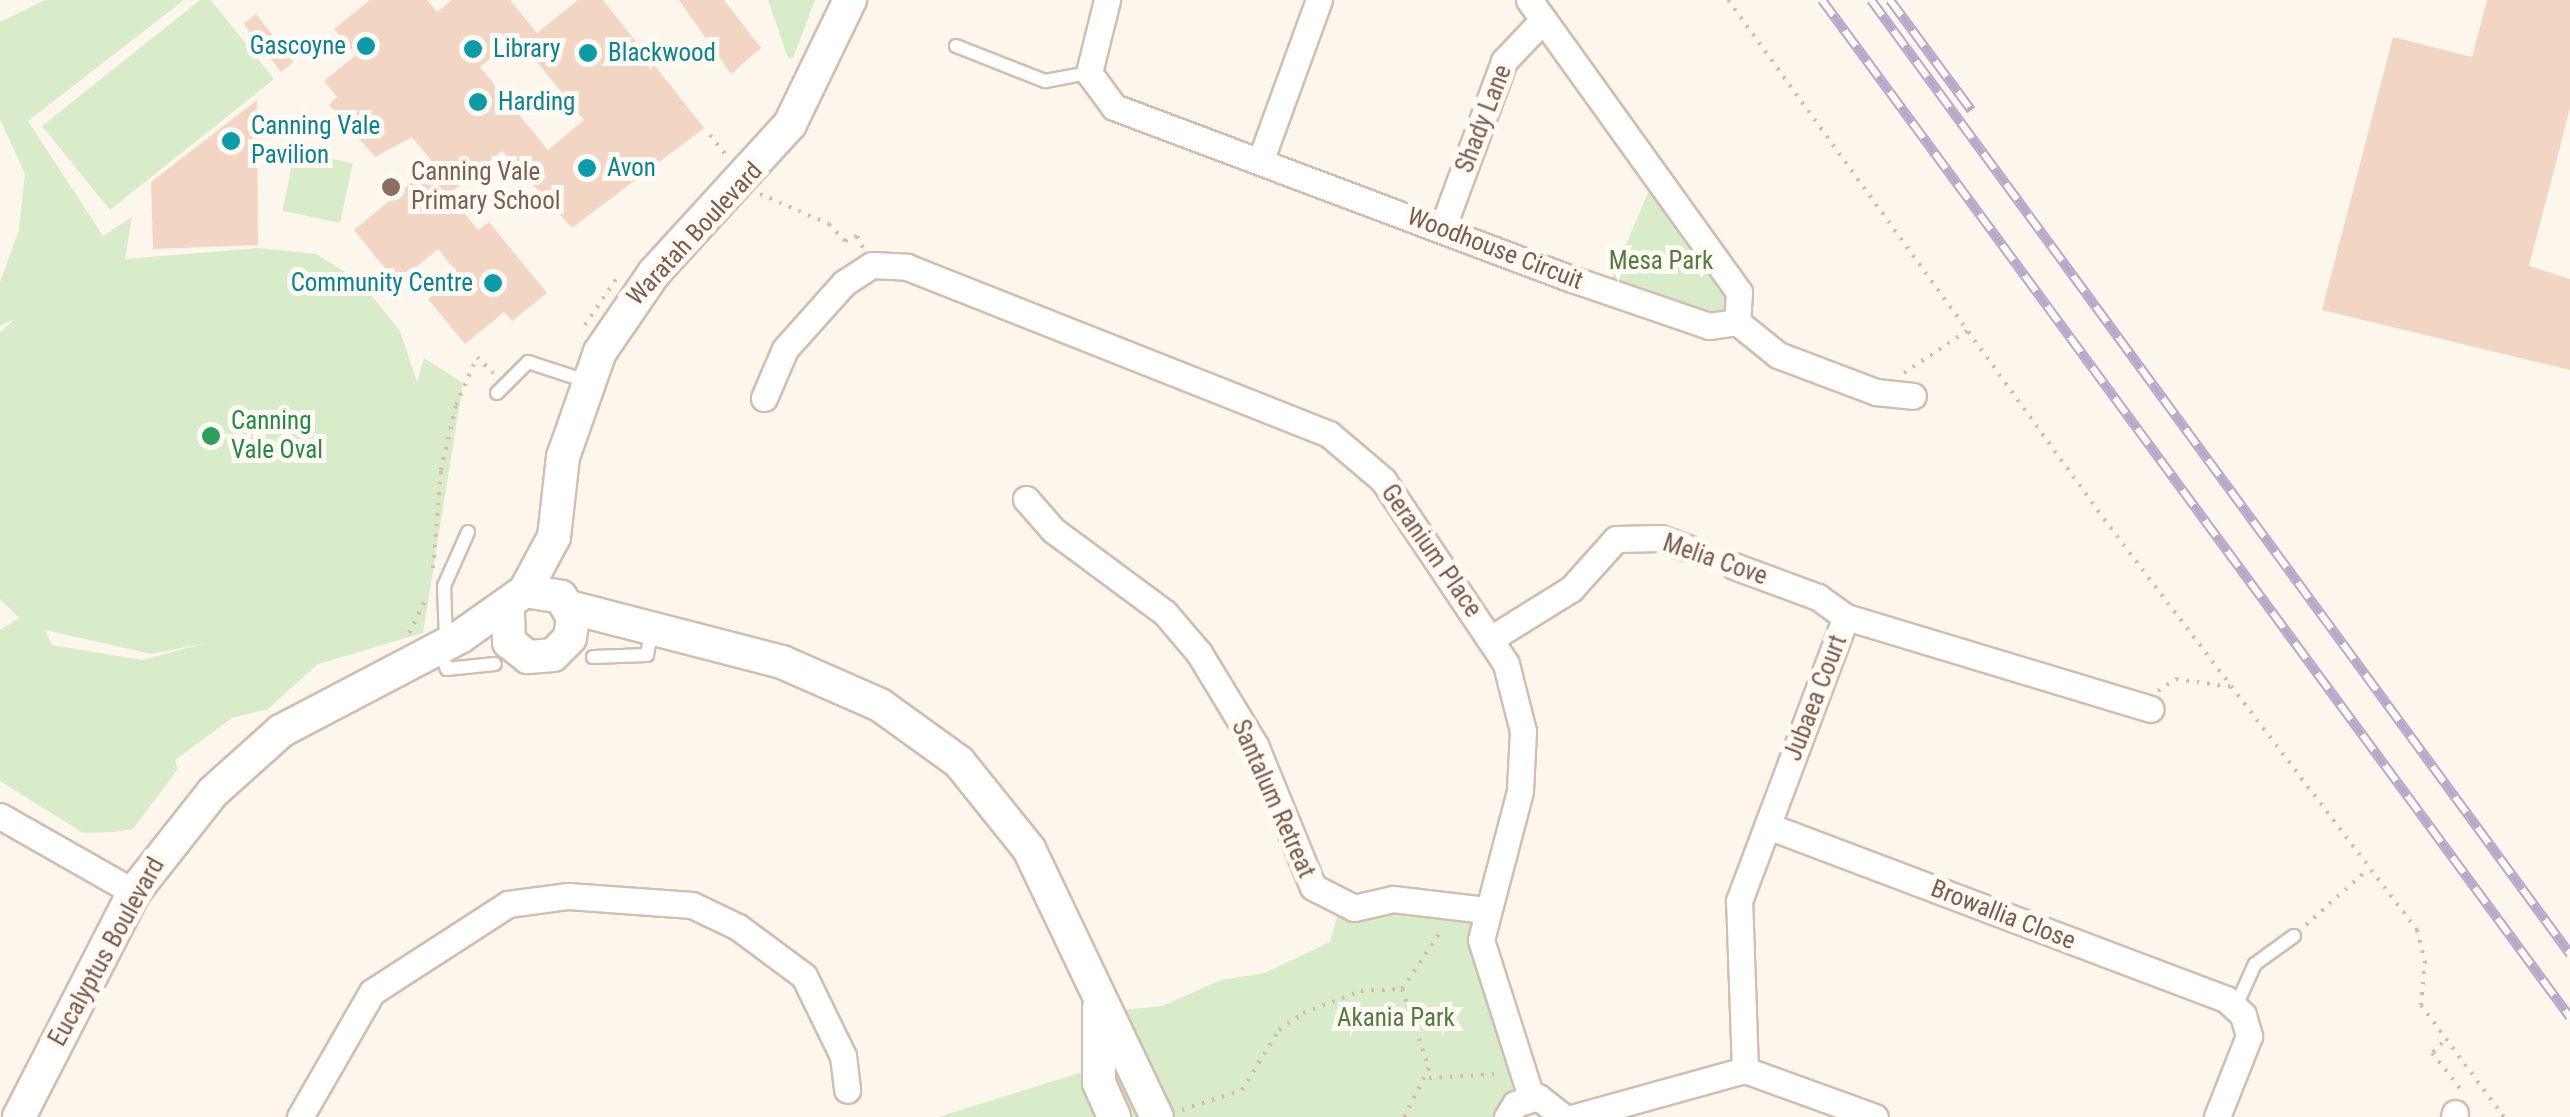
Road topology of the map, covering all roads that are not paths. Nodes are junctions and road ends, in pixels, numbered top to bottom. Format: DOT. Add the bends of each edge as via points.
graph roads {
  1 [pos="850,0"];
  2 [pos="1107,0"];
  3 [pos="1318,0"];
  4 [pos="1536,10"];
  5 [pos="956,46"];
  6 [pos="1089,73"];
  7 [pos="1260,159"];
  8 [pos="1442,228"];
  9 [pos="1736,322"];
  10 [pos="586,381"];
  11 [pos="497,393"];
  12 [pos="1913,396"];
  13 [pos="764,398"];
  14 [pos="1026,498"];
  15 [pos="468,532"];
  16 [pos="554,537"];
  17 [pos="1688,548"];
  18 [pos="1734,566"];
  19 [pos="516,600"];
  20 [pos="1846,618"];
  21 [pos="575,626"];
  22 [pos="652,629"];
  23 [pos="1492,638"];
  24 [pos="448,642"];
  25 [pos="502,653"];
  26 [pos="2150,709"];
  27 [pos="0,816"];
  28 [pos="1768,826"];
  29 [pos="134,892"];
  30 [pos="1486,910"];
  31 [pos="2294,936"];
  32 [pos="2236,1006"];
  33 [pos="1099,1008"];
  34 [pos="1745,1070"];
  35 [pos="847,1090"];
  36 [pos="1531,1097"];
  37 [pos="19,1117"];
  38 [pos="300,1117"];
  39 [pos="1114,1117"];
  40 [pos="1156,1117"];
  41 [pos="1507,1117"];
  42 [pos="1564,1117"];
  43 [pos="1575,1117"];
  44 [pos="1876,1117"];
  45 [pos="2216,1117"];
  1 -- 10 [label="street, Waratah Boulevard" via="790,124 640,289"];
  2 -- 6 [label="street"];
  3 -- 7 [label="street"];
  4 -- 8 [label="street, Shady Lane" via="1504,60"];
  4 -- 9 [label="street" via="1739,292"];
  5 -- 6 [label="lane" via="1044,81"];
  6 -- 7 [label="street, Woodhouse Circuit" via="1114,106"];
  7 -- 8 [label="street, Woodhouse Circuit"];
  8 -- 9 [label="street, Woodhouse Circuit" via="1709,326"];
  9 -- 12 [label="street" via="1778,355 1876,392"];
  10 -- 11 [label="lane" via="528,362"];
  10 -- 16 [label="street, Waratah Boulevard" via="563,457"];
  13 -- 23 [label="street, Geranium Place" via="785,349 844,283 872,265 908,268 1329,434 1414,518"];
  14 -- 30 [label="street, Santalum Retreat" via="1053,530 1165,614 1198,652 1255,746 1313,887 1354,908 1393,898"];
  15 -- 24 [label="lane" via="444,586"];
  16 -- 19 [label="street, Waratah Boulevard" via="544,568"];
  16 -- 21 [label="street, Waratah Boulevard"];
  17 -- 23 [label="street, Melia Cove" via="1660,538 1616,538 1571,589"];
  18 -- 20 [label="street, Melia Cove" via="1818,597"];
  19 -- 21 [label="street" via="543,589"];
  19 -- 24 [label="street, Eucalyptus Boulevard"];
  19 -- 25 [label="street"];
  20 -- 26 [label="street, Jubaea Court"];
  20 -- 28 [label="street, Jubaea Court"];
  21 -- 22 [label="street" via="614,622"];
  21 -- 22 [label="lane" via="647,655"];
  21 -- 25 [label="street" via="542,658"];
  22 -- 33 [label="street" via="782,662 880,704 959,762 1029,848"];
  23 -- 30 [label="street, Geranium Place" via="1523,731 1520,791"];
  24 -- 25 [label="street"];
  24 -- 29 [label="street, Eucalyptus Boulevard" via="328,702 260,749 177,830"];
  27 -- 29 [label="street"];
  28 -- 32 [label="street, Browallia Close"];
  28 -- 34 [label="street, Jubaea Court" via="1736,925"];
  29 -- 37 [label="street, Eucalyptus Boulevard"];
  30 -- 36 [label="street, Geranium Place" via="1481,940 1496,1003"];
  31 -- 32 [label="lane" via="2255,964"];
  32 -- 45 [label="street" via="2248,1026 2248,1050"];
  33 -- 39 [label="street" via="1099,1083"];
  33 -- 40 [label="street"];
  34 -- 43 [label="street"];
  34 -- 44 [label="street"];
  35 -- 38 [label="street" via="844,1056 804,976 738,927 692,905 568,896 508,904 372,992"];
  36 -- 41 [label="street"];
  36 -- 42 [label="street" via="1548,1100"];
}
